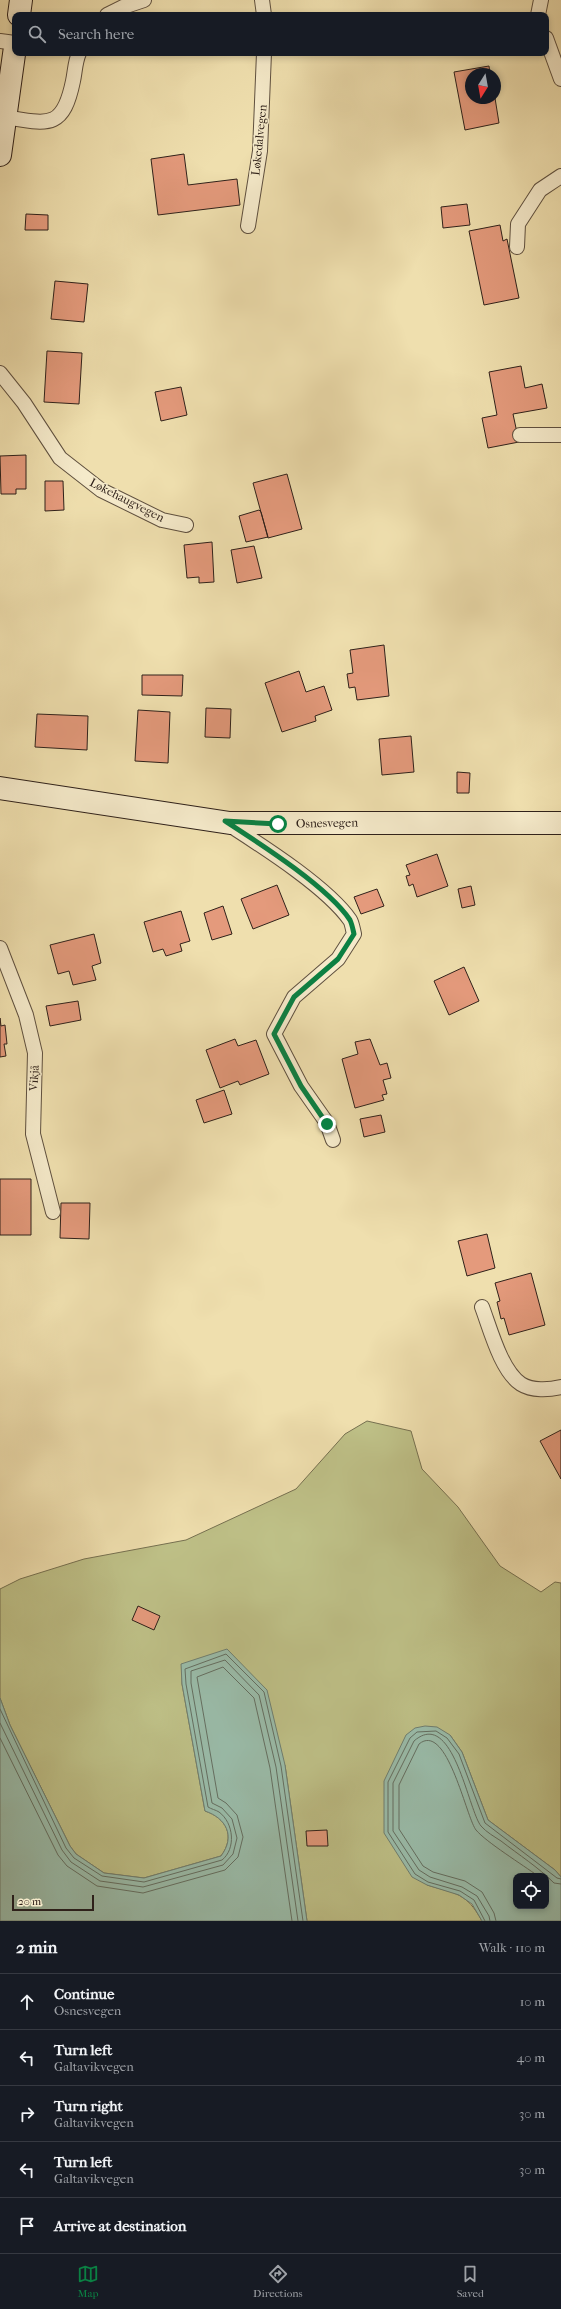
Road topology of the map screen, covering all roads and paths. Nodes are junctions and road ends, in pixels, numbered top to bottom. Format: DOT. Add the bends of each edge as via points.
graph roads {
  1 [pos="22,0"];
  2 [pos="144,0"];
  3 [pos="262,0"];
  4 [pos="541,0"];
  5 [pos="20,12"];
  6 [pos="113,12"];
  7 [pos="264,12"];
  8 [pos="539,12"];
  9 [pos="0,41"];
  10 [pos="12,43"];
  11 [pos="549,46"];
  12 [pos="14,56"];
  13 [pos="78,56"];
  14 [pos="264,56"];
  15 [pos="561,79"];
  16 [pos="5,117"];
  17 [pos="0,155"];
  18 [pos="561,176"];
  19 [pos="248,226"];
  20 [pos="517,246"];
  21 [pos="0,372"];
  22 [pos="520,435"];
  23 [pos="561,435"];
  24 [pos="186,525"];
  25 [pos="0,788"];
  26 [pos="225,821"];
  27 [pos="561,823"];
  28 [pos="0,948"];
  29 [pos="333,1140"];
  30 [pos="53,1212"];
  31 [pos="482,1307"];
  32 [pos="561,1387"];
  1 -- 5 [label="street"];
  2 -- 6 [label="lane"];
  3 -- 7 [label="lane"];
  4 -- 8 [label="lane"];
  9 -- 10 [label="lane"];
  11 -- 15 [label="lane"];
  12 -- 16 [label="street"];
  13 -- 16 [label="lane" via="67,106 57,118 39,122"];
  14 -- 19 [label="lane, Løkedalvegen" via="260,151"];
  16 -- 17 [label="street"];
  18 -- 20 [label="lane" via="540,190 518,224"];
  21 -- 24 [label="lane, Løkehaugvegen" via="60,458 101,490 162,520"];
  22 -- 23 [label="lane"];
  25 -- 26 [label="street, Osnesvegen"];
  26 -- 27 [label="street, Osnesvegen" via="278,824"];
  26 -- 29 [label="lane" via="292,867 331,899 350,920 354,934 338,959 294,997 274,1034 301,1086 327,1124"];
  28 -- 30 [label="lane, Vikjå" via="26,1014 35,1053 33,1134"];
  31 -- 32 [label="lane" via="494,1341 514,1378 522,1385 533,1388 549,1390"];
}
